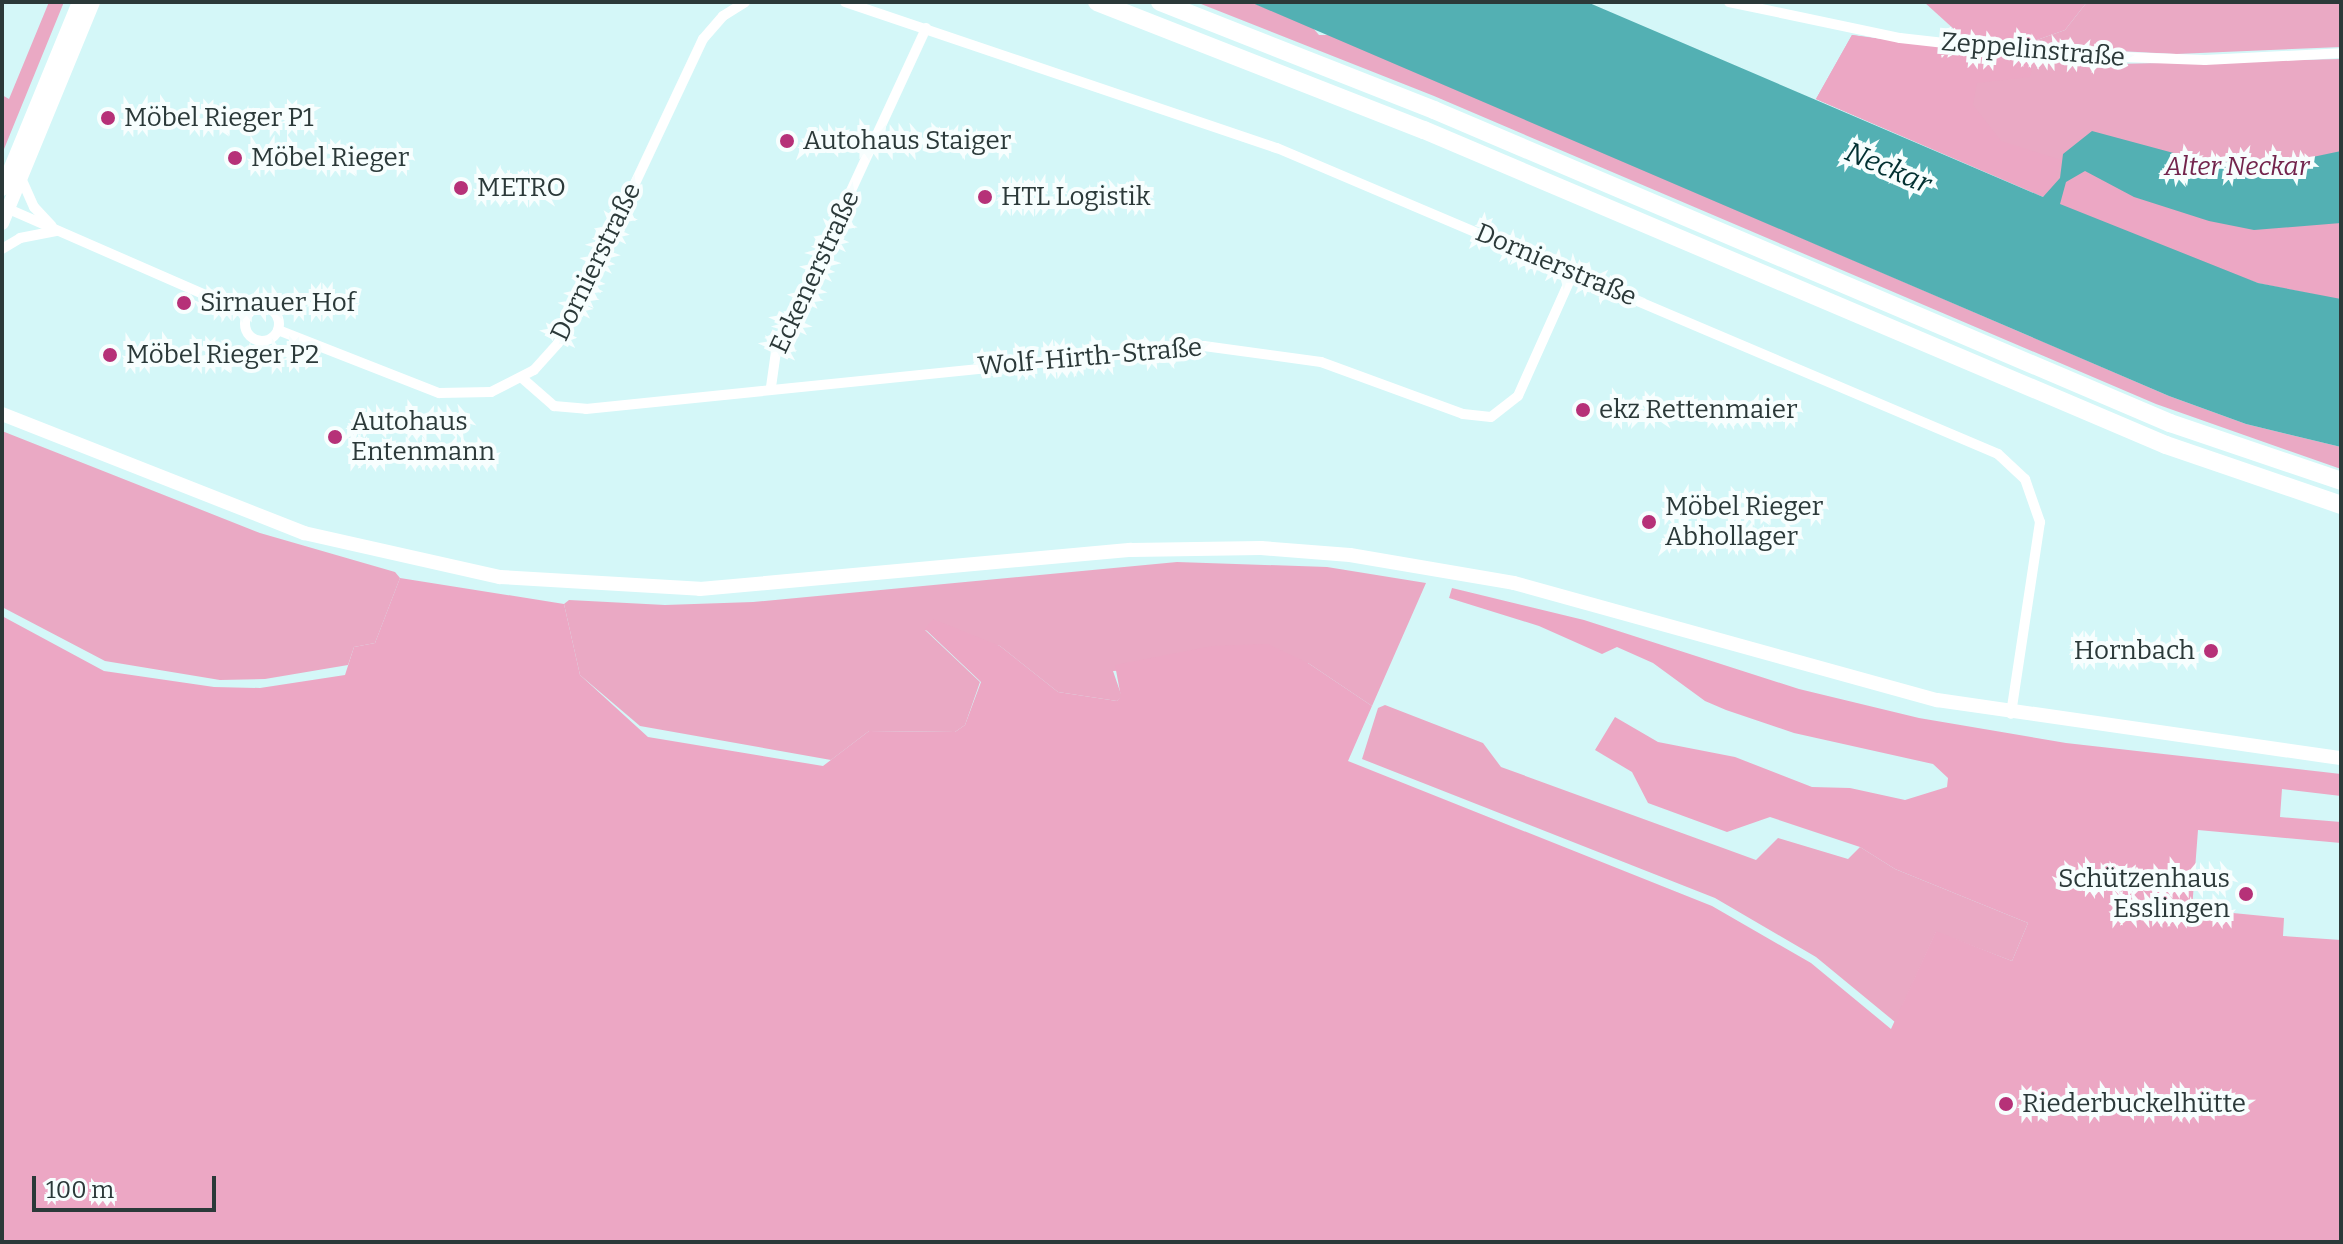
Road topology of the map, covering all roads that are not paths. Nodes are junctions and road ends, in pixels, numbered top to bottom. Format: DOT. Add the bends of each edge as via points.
graph roads {
  1 [pos="79,2"];
  2 [pos="93,2"];
  3 [pos="745,2"];
  4 [pos="845,2"];
  5 [pos="1097,2"];
  6 [pos="1160,2"];
  7 [pos="1729,2"];
  8 [pos="926,28"];
  9 [pos="2341,53"];
  10 [pos="21,178"];
  11 [pos="2,189"];
  12 [pos="4,213"];
  13 [pos="57,231"];
  14 [pos="2,249"];
  15 [pos="1573,273"];
  16 [pos="203,294"];
  17 [pos="278,330"];
  18 [pos="522,378"];
  19 [pos="771,387"];
  20 [pos="2,414"];
  21 [pos="2341,481"];
  22 [pos="2341,505"];
  23 [pos="2011,714"];
  24 [pos="2341,758"];
  1 -- 11 [label="main road"];
  2 -- 10 [label="main road"];
  3 -- 18 [label="street, Dornierstraße" via="723,16 703,39 561,338"];
  4 -- 8 [label="street, Dornierstraße"];
  5 -- 22 [label="highway" via="1411,125 2166,445"];
  6 -- 21 [label="highway" via="1434,110 2170,423"];
  7 -- 9 [label="street, Zeppelinstraße" via="1900,38 2042,54 2205,60"];
  8 -- 15 [label="street, Dornierstraße" via="1253,139"];
  8 -- 19 [label="street, Eckenerstraße" via="776,353"];
  10 -- 12 [label="main road"];
  10 -- 13 [label="street" via="34,207"];
  12 -- 13 [label="street"];
  13 -- 14 [label="street" via="20,238"];
  13 -- 16 [label="street"];
  15 -- 19 [label="street, Wolf-Hirth-Straße" via="1518,396 1491,417 1463,414 1321,362 1214,347 1122,351"];
  15 -- 23 [label="street, Dornierstraße" via="1981,445 2019,472 2034,497 2040,522"];
  17 -- 18 [label="street, Dornierstraße" via="439,393 491,392"];
  18 -- 19 [label="street, Wolf-Hirth-Straße" via="551,405 581,409"];
  20 -- 23 [label="main road" via="304,533 408,561 500,577 700,589 1131,550 1261,548 1350,555 1514,583 1847,678"];
  23 -- 24 [label="main road"];
}
